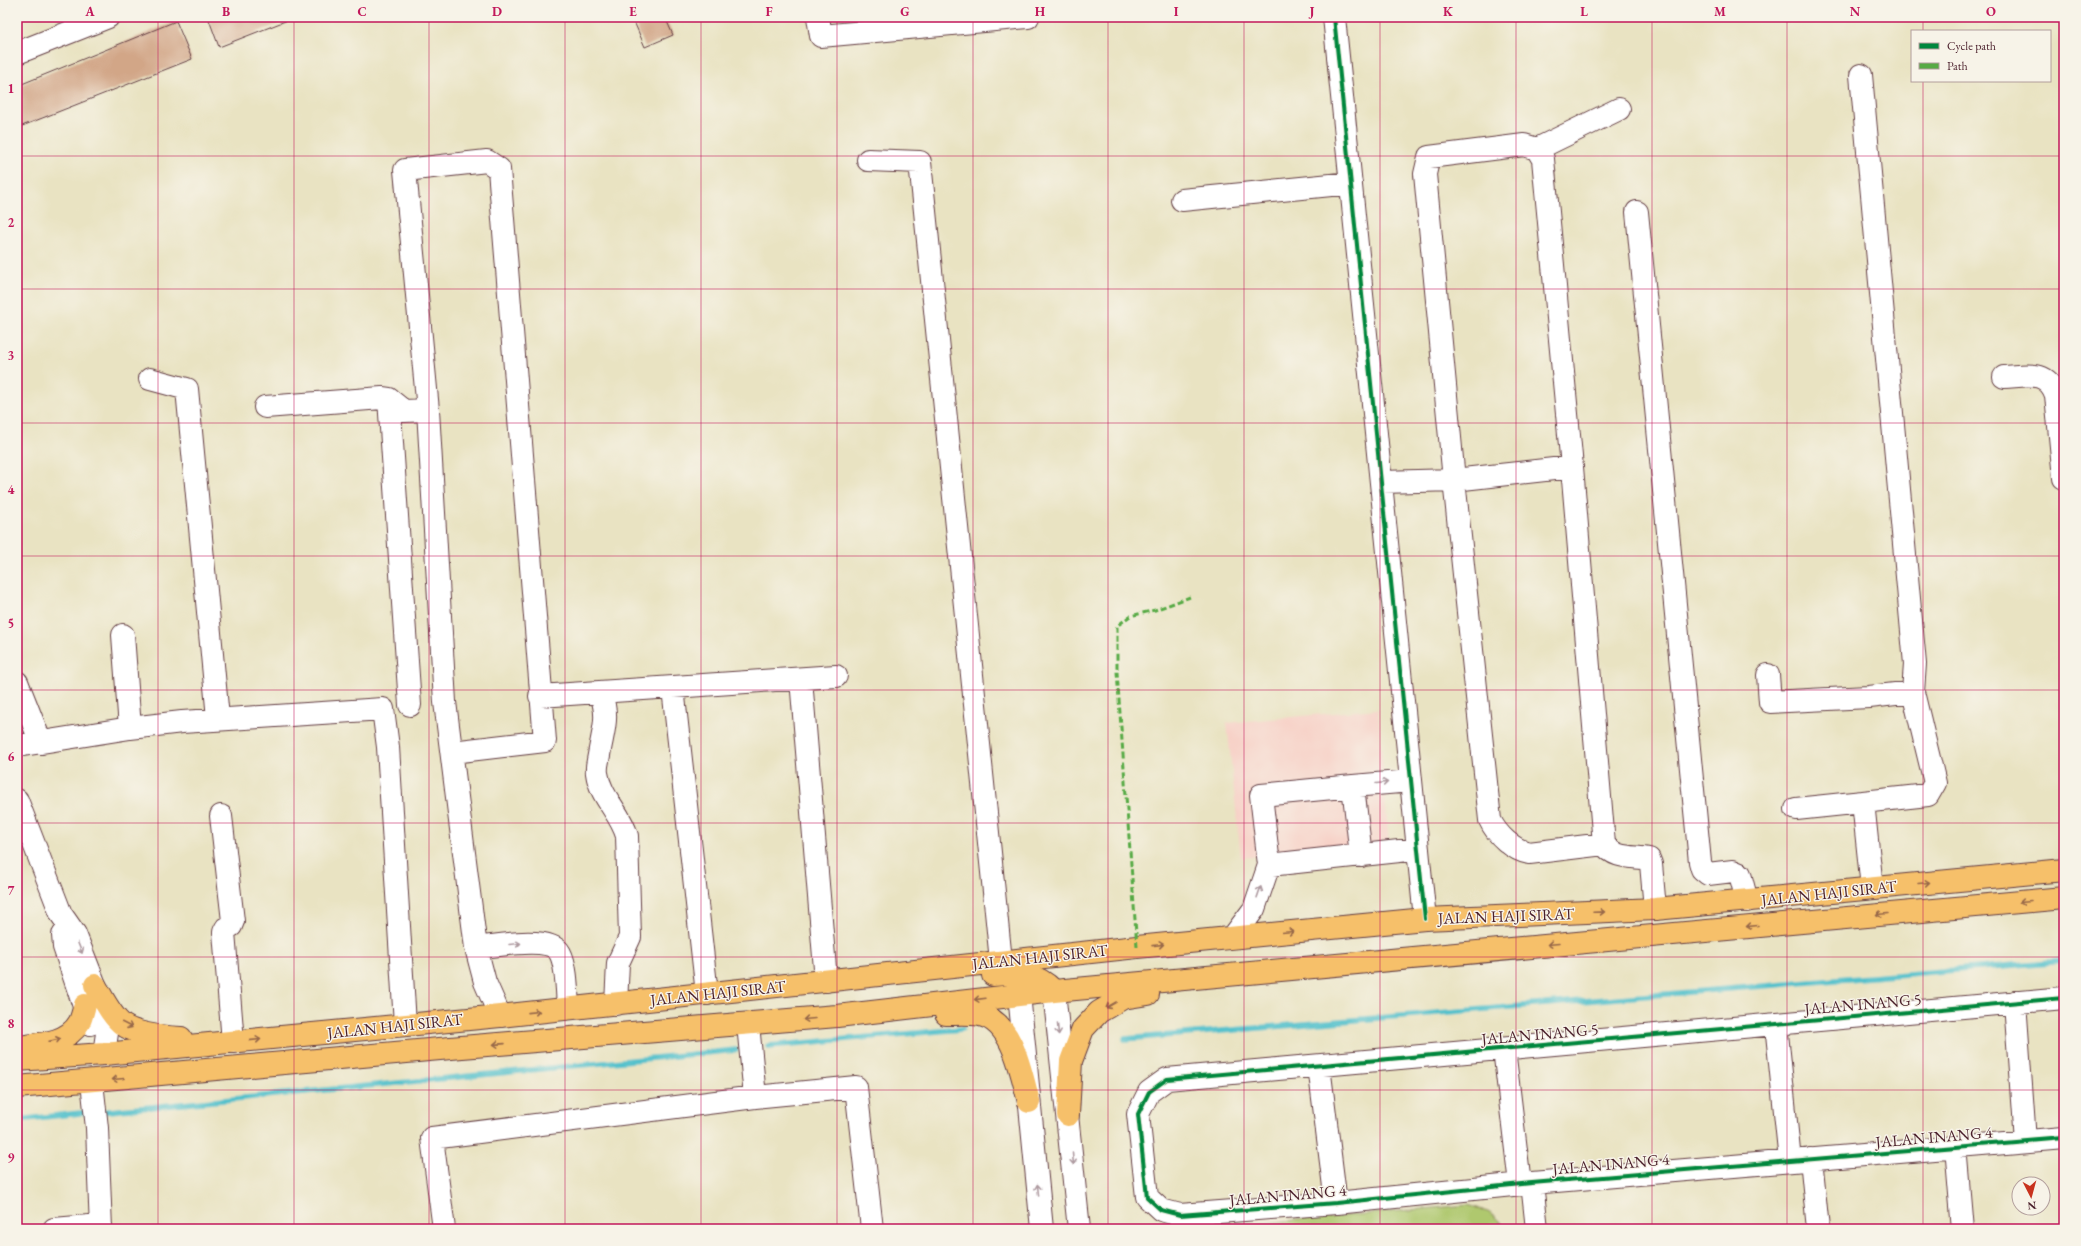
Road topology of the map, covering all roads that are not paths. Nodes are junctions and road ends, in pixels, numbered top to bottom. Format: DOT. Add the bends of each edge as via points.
graph roads {
  1 [pos="108,17"];
  2 [pos="818,17"];
  3 [pos="1028,17"];
  4 [pos="1334,17"];
  5 [pos="17,53"];
  6 [pos="1861,75"];
  7 [pos="1619,109"];
  8 [pos="1537,149"];
  9 [pos="868,160"];
  10 [pos="1351,183"];
  11 [pos="1182,200"];
  12 [pos="1637,212"];
  13 [pos="2004,377"];
  14 [pos="150,379"];
  15 [pos="389,399"];
  16 [pos="265,407"];
  17 [pos="428,410"];
  18 [pos="1572,467"];
  19 [pos="2064,478"];
  20 [pos="1454,480"];
  21 [pos="1381,482"];
  22 [pos="123,635"];
  23 [pos="1768,675"];
  24 [pos="836,676"];
  25 [pos="801,679"];
  26 [pos="17,682"];
  27 [pos="673,688"];
  28 [pos="600,692"];
  29 [pos="1913,692"];
  30 [pos="540,696"];
  31 [pos="445,702"];
  32 [pos="410,705"];
  33 [pos="383,708"];
  34 [pos="218,718"];
  35 [pos="130,728"];
  36 [pos="40,743"];
  37 [pos="17,746"];
  38 [pos="452,752"];
  39 [pos="1411,781"];
  40 [pos="1353,786"];
  41 [pos="17,800"];
  42 [pos="1863,802"];
  43 [pos="1796,809"];
  44 [pos="222,816"];
  45 [pos="1604,844"];
  46 [pos="1418,849"];
  47 [pos="1360,856"];
  48 [pos="1269,865"];
  49 [pos="2064,870"];
  50 [pos="1872,888"];
  51 [pos="2064,898"];
  52 [pos="1747,901"];
  53 [pos="1655,909"];
  54 [pos="61,914"];
  55 [pos="1425,919"];
  56 [pos="1233,937"];
  57 [pos="1137,947"];
  58 [pos="476,948"];
  59 [pos="1508,948"];
  60 [pos="1001,962"];
  61 [pos="1034,977"];
  62 [pos="826,981"];
  63 [pos="95,985"];
  64 [pos="1054,991"];
  65 [pos="707,994"];
  66 [pos="1019,994"];
  67 [pos="2064,998"];
  68 [pos="2016,1002"];
  69 [pos="616,1004"];
  70 [pos="85,1005"];
  71 [pos="568,1008"];
  72 [pos="500,1016"];
  73 [pos="836,1016"];
  74 [pos="405,1024"];
  75 [pos="748,1024"];
  76 [pos="1776,1024"];
  77 [pos="698,1028"];
  78 [pos="222,1042"];
  79 [pos="17,1047"];
  80 [pos="462,1047"];
  81 [pos="1504,1049"];
  82 [pos="104,1054"];
  83 [pos="17,1060"];
  84 [pos="1319,1066"];
  85 [pos="17,1078"];
  86 [pos="93,1087"];
  87 [pos="17,1088"];
  88 [pos="755,1097"];
  89 [pos="1029,1102"];
  90 [pos="1068,1115"];
  91 [pos="2064,1138"];
  92 [pos="2025,1141"];
  93 [pos="1955,1147"];
  94 [pos="1800,1160"];
  95 [pos="1526,1183"];
  96 [pos="1336,1203"];
  97 [pos="1160,1210"];
  98 [pos="101,1227"];
  99 [pos="54,1229"];
  100 [pos="444,1229"];
  101 [pos="872,1229"];
  102 [pos="1042,1229"];
  103 [pos="1080,1229"];
  104 [pos="1537,1229"];
  105 [pos="1818,1229"];
  106 [pos="1962,1229"];
  1 -- 5 [label="street"];
  2 -- 3 [label="street" via="821,36"];
  4 -- 10 [label="street"];
  6 -- 29 [label="street" via="1915,664"];
  7 -- 8 [label="street"];
  8 -- 18 [label="street" via="1542,159"];
  8 -- 20 [label="street" via="1524,145 1429,157 1425,174"];
  9 -- 60 [label="street" via="920,162"];
  10 -- 11 [label="street"];
  10 -- 21 [label="street"];
  12 -- 52 [label="street" via="1700,862 1702,869 1708,874 1733,871 1740,874"];
  13 -- 19 [label="street" via="2042,376 2052,384 2056,395"];
  14 -- 34 [label="street" via="187,389"];
  15 -- 16 [label="street"];
  15 -- 17 [label="street" via="404,411"];
  15 -- 32 [label="street"];
  17 -- 30 [label="street" via="405,170 487,161 499,169"];
  17 -- 31 [label="street"];
  18 -- 20 [label="street"];
  18 -- 45 [label="street"];
  20 -- 21 [label="street"];
  20 -- 45 [label="street" via="1490,820 1494,828 1518,851 1529,853"];
  21 -- 39 [label="street"];
  22 -- 35 [label="street"];
  23 -- 29 [label="street" via="1770,702"];
  24 -- 25 [label="street"];
  25 -- 27 [label="street"];
  25 -- 62 [label="street"];
  26 -- 36 [label="street"];
  27 -- 28 [label="street"];
  27 -- 65 [label="street"];
  28 -- 30 [label="street"];
  28 -- 69 [label="street" via="607,719 596,771 599,786 624,824 627,836 630,937 618,963"];
  29 -- 42 [label="street" via="1935,783 1932,791 1928,795"];
  30 -- 38 [label="street" via="545,741"];
  31 -- 32 [label="street"];
  31 -- 38 [label="street"];
  32 -- 33 [label="street"];
  33 -- 34 [label="street"];
  33 -- 74 [label="street" via="388,747"];
  34 -- 35 [label="street"];
  35 -- 36 [label="street"];
  36 -- 37 [label="street"];
  38 -- 58 [label="street"];
  40 -- 39 [label="street, one-way"];
  39 -- 46 [label="street"];
  40 -- 47 [label="street"];
  40 -- 48 [label="street" via="1261,795"];
  41 -- 54 [label="street"];
  42 -- 43 [label="street"];
  42 -- 50 [label="street"];
  44 -- 78 [label="street" via="233,921 224,932"];
  45 -- 53 [label="street" via="1608,851 1616,855 1649,859"];
  46 -- 47 [label="street"];
  46 -- 55 [label="street"];
  47 -- 48 [label="street"];
  56 -- 48 [label="street, one-way" via="1254,909"];
  50 -- 49 [label="main road, JALAN HAJI SIRAT, one-way"];
  50 -- 52 [label="main road, JALAN HAJI SIRAT"];
  51 -- 59 [label="main road, JALAN HAJI SIRAT, one-way"];
  52 -- 53 [label="main road, JALAN HAJI SIRAT"];
  55 -- 53 [label="main road, JALAN HAJI SIRAT, one-way"];
  54 -- 63 [label="street, one-way" via="75,934"];
  54 -- 70 [label="street" via="64,947"];
  56 -- 55 [label="main road, JALAN HAJI SIRAT, one-way"];
  57 -- 56 [label="main road, JALAN HAJI SIRAT, one-way"];
  57 -- 60 [label="main road, JALAN HAJI SIRAT"];
  57 -- 61 [label="main road" via="1123,959 1115,962 1051,969"];
  58 -- 71 [label="street, one-way" via="536,943 554,947 562,960"];
  58 -- 72 [label="street" via="484,982"];
  59 -- 64 [label="main road, JALAN HAJI SIRAT"];
  59 -- 90 [label="main road, one-way" via="1422,965 1123,998 1099,1012 1083,1029 1071,1061"];
  60 -- 62 [label="main road, JALAN HAJI SIRAT"];
  61 -- 64 [label="main road" via="1044,980"];
  61 -- 65 [label="main road" via="1015,974 787,993"];
  61 -- 66 [label="main road" via="1026,982"];
  62 -- 65 [label="main road, JALAN HAJI SIRAT"];
  63 -- 78 [label="main road, one-way" via="112,1013 124,1026 163,1036"];
  63 -- 82 [label="street" via="107,1033"];
  64 -- 66 [label="main road, JALAN HAJI SIRAT"];
  64 -- 90 [label="street, one-way"];
  65 -- 69 [label="main road, JALAN HAJI SIRAT"];
  66 -- 73 [label="main road, JALAN HAJI SIRAT, one-way"];
  66 -- 89 [label="street"];
  67 -- 68 [label="street, JALAN INANG 5"];
  68 -- 76 [label="street, JALAN INANG 5"];
  68 -- 92 [label="street"];
  69 -- 71 [label="main road, JALAN HAJI SIRAT"];
  79 -- 70 [label="main road, one-way" via="62,1039 79,1023"];
  70 -- 82 [label="street" via="93,1036"];
  72 -- 71 [label="main road, JALAN HAJI SIRAT, one-way"];
  72 -- 74 [label="main road, JALAN HAJI SIRAT"];
  72 -- 77 [label="main road" via="523,1031 635,1022"];
  73 -- 75 [label="main road, JALAN HAJI SIRAT, one-way"];
  73 -- 89 [label="main road" via="981,1015 996,1024 1014,1047"];
  78 -- 74 [label="main road, JALAN HAJI SIRAT, one-way"];
  75 -- 77 [label="main road, JALAN HAJI SIRAT"];
  75 -- 88 [label="street"];
  76 -- 81 [label="street, JALAN INANG 5"];
  76 -- 94 [label="street"];
  77 -- 80 [label="main road, JALAN HAJI SIRAT, one-way"];
  78 -- 82 [label="main road, JALAN HAJI SIRAT"];
  80 -- 82 [label="main road" via="395,1044 336,1046 152,1068 133,1066"];
  80 -- 86 [label="main road, JALAN HAJI SIRAT, one-way"];
  81 -- 84 [label="street, JALAN INANG 5"];
  81 -- 95 [label="street"];
  82 -- 83 [label="main road, JALAN HAJI SIRAT"];
  82 -- 85 [label="main road" via="99,1063 88,1071"];
  84 -- 96 [label="street"];
  84 -- 97 [label="street, JALAN INANG 5" via="1167,1079 1148,1092 1138,1114 1147,1197"];
  86 -- 87 [label="main road, JALAN HAJI SIRAT"];
  86 -- 98 [label="street"];
  88 -- 100 [label="street" via="432,1138"];
  88 -- 101 [label="street" via="856,1087"];
  102 -- 89 [label="street, one-way"];
  90 -- 103 [label="street, one-way"];
  91 -- 92 [label="street, JALAN INANG 4"];
  92 -- 93 [label="street, JALAN INANG 4"];
  93 -- 94 [label="street, JALAN INANG 4"];
  93 -- 106 [label="street"];
  94 -- 95 [label="street, JALAN INANG 4"];
  94 -- 105 [label="street"];
  95 -- 96 [label="street, JALAN INANG 4"];
  95 -- 104 [label="street"];
  96 -- 97 [label="street, JALAN INANG 4" via="1180,1215"];
  98 -- 99 [label="street"];
}
